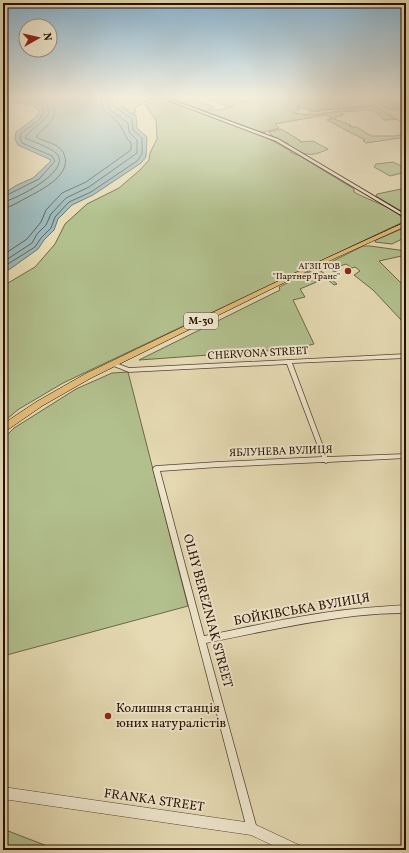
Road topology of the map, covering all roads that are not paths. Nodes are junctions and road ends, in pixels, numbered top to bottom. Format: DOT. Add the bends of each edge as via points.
graph roads {
  1 [pos="266,136"];
  2 [pos="406,217"];
  3 [pos="406,224"];
  4 [pos="406,357"];
  5 [pos="289,362"];
  6 [pos="113,364"];
  7 [pos="3,429"];
  8 [pos="406,456"];
  9 [pos="326,461"];
  10 [pos="156,469"];
  11 [pos="406,609"];
  12 [pos="202,640"];
  13 [pos="3,794"];
  14 [pos="252,829"];
  15 [pos="297,850"];
  1 -- 2 [label="main road" via="277,140"];
  3 -- 6 [label="highway, М-30"];
  4 -- 5 [label="street, CHERVONA STREET"];
  5 -- 6 [label="street, CHERVONA STREET" via="129,370"];
  5 -- 9 [label="street"];
  6 -- 7 [label="highway, М-30" via="53,395"];
  8 -- 9 [label="street, ЯБЛУНЕВА ВУЛИЦЯ"];
  9 -- 10 [label="street, ЯБЛУНЕВА ВУЛИЦЯ" via="194,465"];
  10 -- 12 [label="street, OLHY BEREZNIAK STREET"];
  11 -- 12 [label="street, БОЙКІВСЬКА ВУЛИЦЯ" via="379,609 322,617"];
  12 -- 14 [label="street, OLHY BEREZNIAK STREET"];
  13 -- 14 [label="street, FRANKA STREET"];
  14 -- 15 [label="street, FRANKA STREET"];
}
